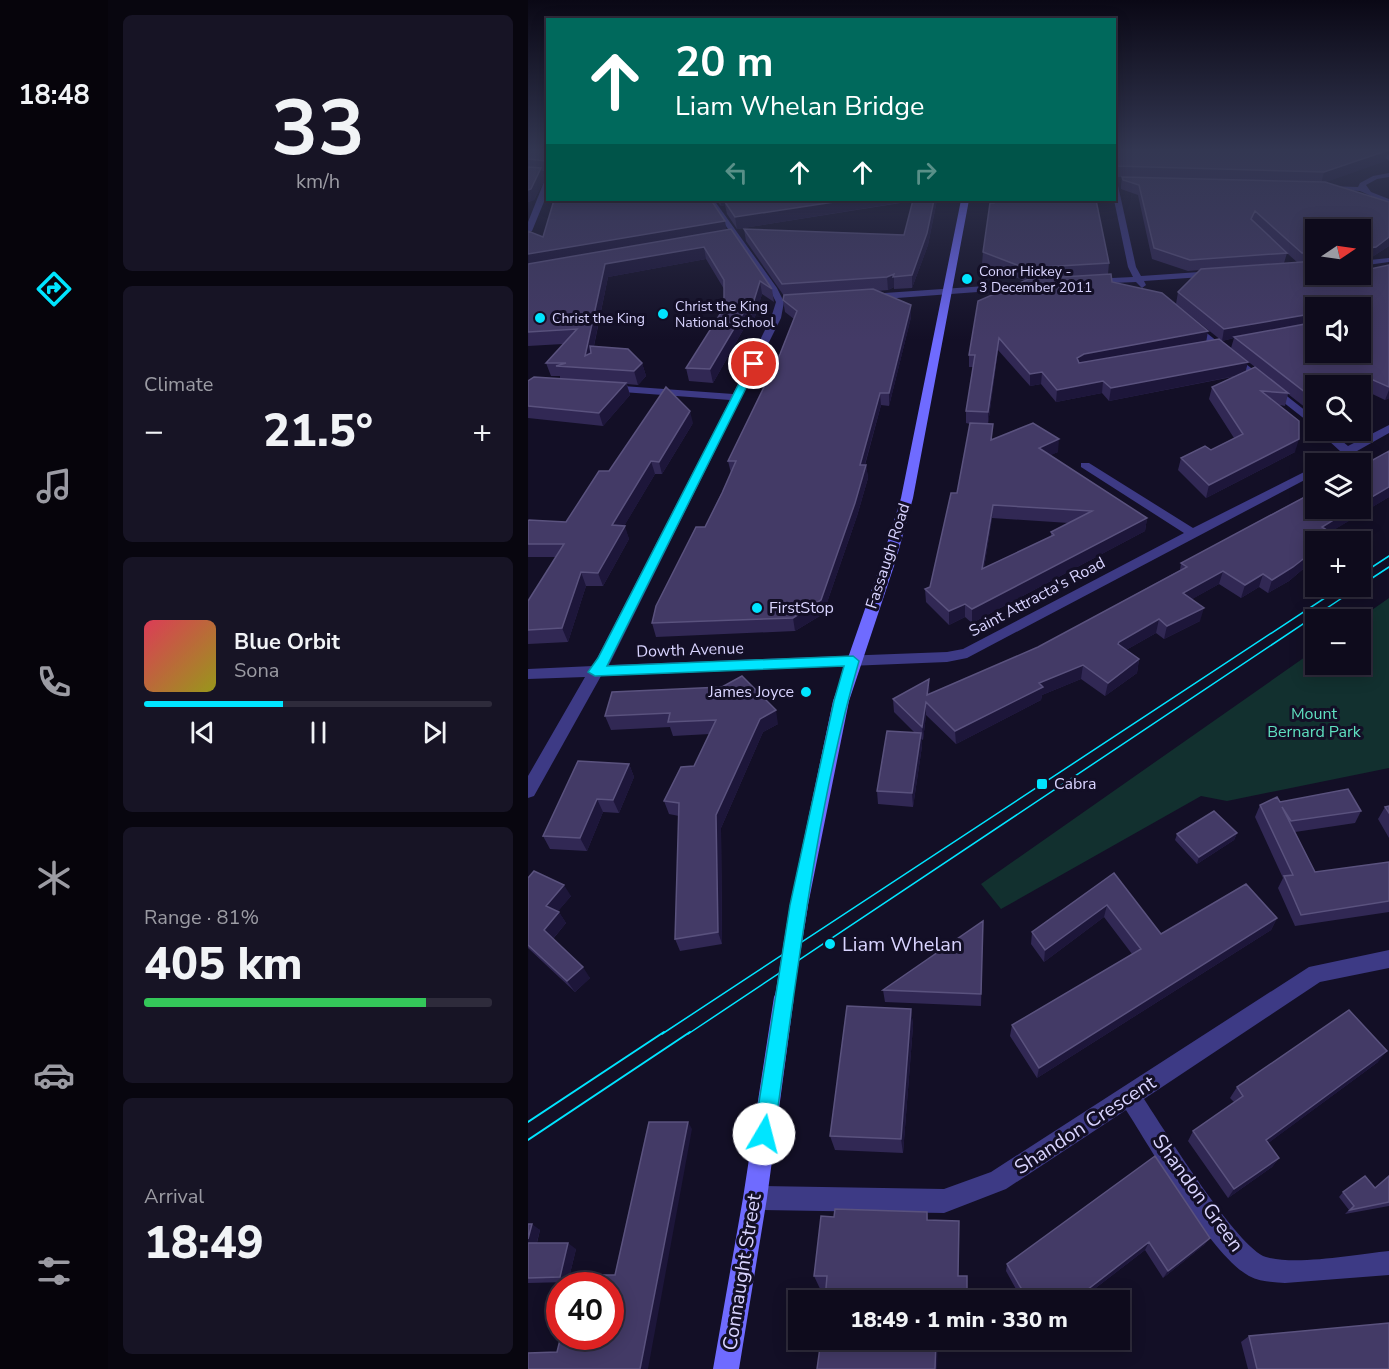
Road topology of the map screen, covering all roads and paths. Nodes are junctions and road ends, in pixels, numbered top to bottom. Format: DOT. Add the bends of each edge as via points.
graph roads {
  1 [pos="726,212"];
  2 [pos="961,212"];
  3 [pos="1121,212"];
  4 [pos="531,217"];
  5 [pos="528,231"];
  6 [pos="737,236"];
  7 [pos="722,239"];
  8 [pos="1389,260"];
  9 [pos="1371,262"];
  10 [pos="1226,273"];
  11 [pos="1138,279"];
  12 [pos="1079,283"];
  13 [pos="1044,285"];
  14 [pos="949,291"];
  15 [pos="1150,291"];
  16 [pos="862,297"];
  17 [pos="1184,319"];
  18 [pos="1228,344"];
  19 [pos="1217,346"];
  20 [pos="1206,348"];
  21 [pos="599,388"];
  22 [pos="735,397"];
  23 [pos="1305,416"];
  24 [pos="1389,428"];
  25 [pos="1335,441"];
  26 [pos="1348,452"];
  27 [pos="1085,465"];
  28 [pos="1305,474"];
  29 [pos="1192,533"];
  30 [pos="853,661"];
  31 [pos="595,672"];
  32 [pos="528,674"];
  33 [pos="528,791"];
  34 [pos="799,905"];
  35 [pos="1389,959"];
  36 [pos="1129,1096"];
  37 [pos="755,1198"];
  38 [pos="1389,1263"];
  39 [pos="726,1369"];
  1 -- 6 [label="street"];
  2 -- 14 [label="street, Fassaugh Road"];
  3 -- 11 [label="street"];
  4 -- 5 [label="street"];
  6 -- 7 [label="street"];
  6 -- 22 [label="street" via="785,302"];
  8 -- 9 [label="street"];
  10 -- 11 [label="street"];
  11 -- 12 [label="street"];
  11 -- 15 [label="street"];
  13 -- 14 [label="street"];
  14 -- 16 [label="street"];
  14 -- 30 [label="street, Fassaugh Road" via="907,498"];
  17 -- 19 [label="street"];
  18 -- 19 [label="street"];
  19 -- 20 [label="street"];
  19 -- 23 [label="street"];
  21 -- 22 [label="street"];
  22 -- 31 [label="street" via="604,661"];
  24 -- 26 [label="street"];
  25 -- 26 [label="street"];
  27 -- 29 [label="street"];
  28 -- 29 [label="street, Saint Attracta's Road"];
  29 -- 30 [label="street, Saint Attracta's Road" via="967,653"];
  30 -- 31 [label="street, Dowth Avenue"];
  30 -- 34 [label="street, Fassaugh Road" via="841,701"];
  31 -- 32 [label="street, Dowth Avenue"];
  31 -- 33 [label="street"];
  34 -- 37 [label="street, Connaught Street, bridge"];
  35 -- 36 [label="street, Shandon Crescent" via="1316,974"];
  36 -- 37 [label="street, Shandon Crescent" via="998,1181 944,1201"];
  36 -- 38 [label="street, Shandon Green" via="1233,1248 1256,1267 1284,1271"];
  37 -- 39 [label="street, Connaught Street"];
}
